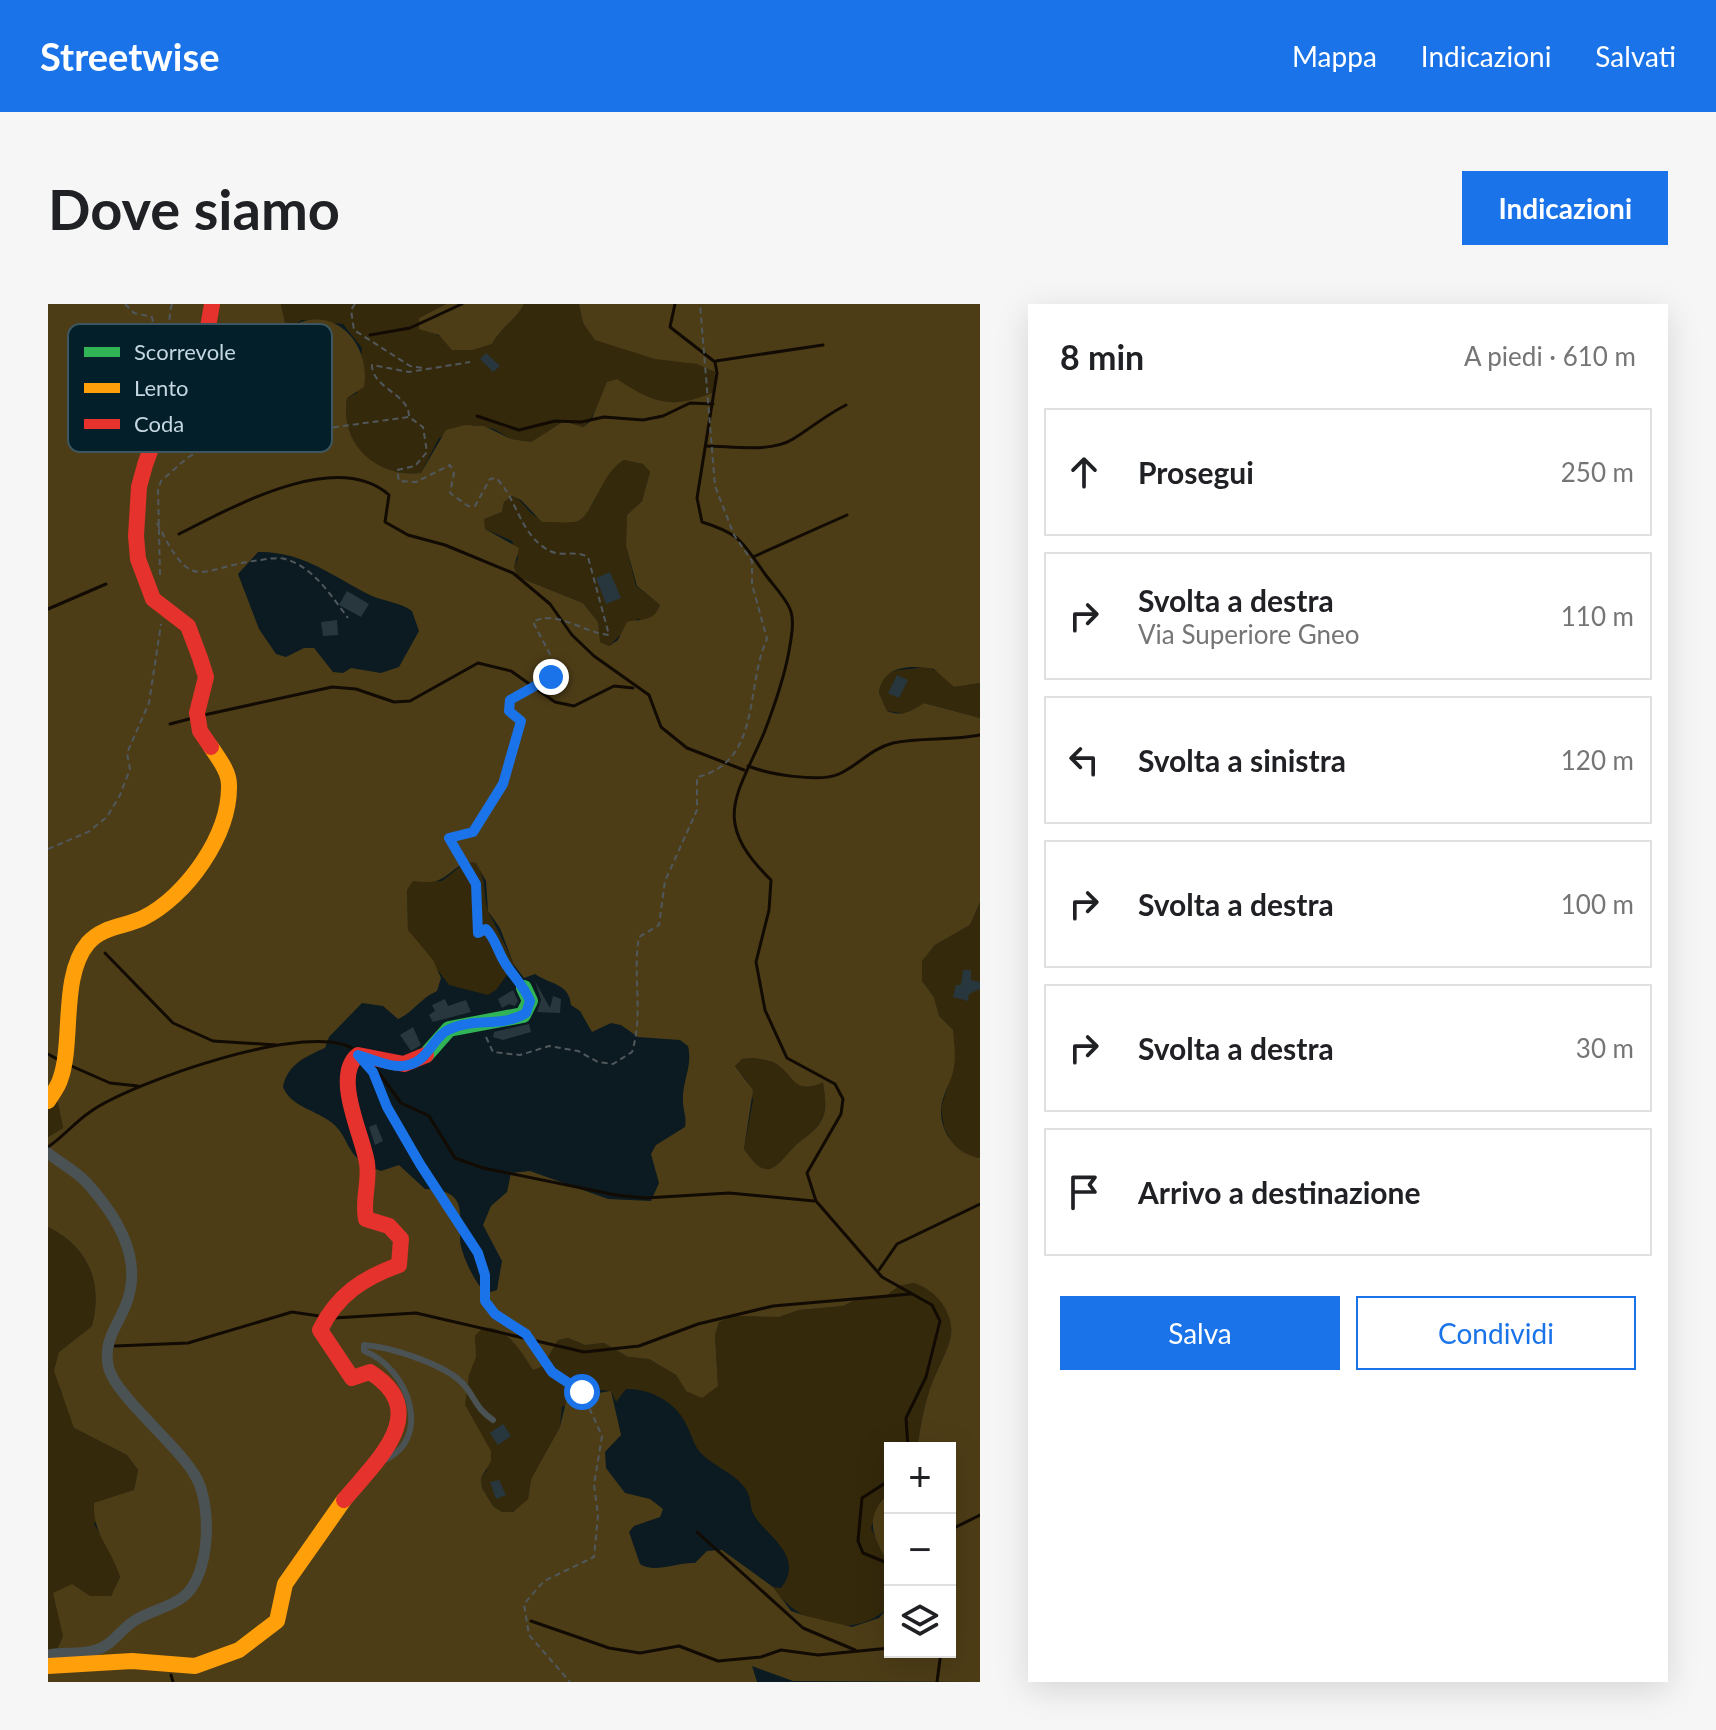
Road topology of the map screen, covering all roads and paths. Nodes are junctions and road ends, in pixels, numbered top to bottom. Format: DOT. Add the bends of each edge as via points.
graph roads {
  1 [pos="125,304"];
  2 [pos="172,304"];
  3 [pos="212,304"];
  4 [pos="355,304"];
  5 [pos="700,304"];
  6 [pos="153,324"];
  7 [pos="170,324"];
  8 [pos="209,324"];
  9 [pos="470,362"];
  10 [pos="424,369"];
  11 [pos="409,417"];
  12 [pos="332,426"];
  13 [pos="150,452"];
  14 [pos="194,452"];
  15 [pos="156,522"];
  16 [pos="162,587"];
  17 [pos="163,606"];
  18 [pos="348,618"];
  19 [pos="48,849"];
  20 [pos="524,988"];
  21 [pos="471,1022"];
  22 [pos="373,1072"];
  23 [pos="48,1101"];
  24 [pos="48,1153"];
  25 [pos="493,1420"];
  26 [pos="373,1465"];
  27 [pos="48,1655"];
  28 [pos="48,1666"];
  29 [pos="570,1682"];
  1 -- 6 [label="path" via="134,313 152,317"];
  2 -- 7 [label="path"];
  3 -- 8 [label="street"];
  4 -- 10 [label="path" via="354,330 410,366"];
  5 -- 21 [label="path" via="715,486 734,535 752,561 752,584 767,639 744,731 734,758 717,773 697,777 697,810 665,881 659,925 639,937 639,1029 632,1052 613,1064 549,1046 520,1055 493,1052 491,1041"];
  9 -- 10 [label="path"];
  10 -- 11 [label="path" via="398,372 372,365 374,376 409,409"];
  11 -- 12 [label="path"];
  11 -- 20 [label="path" via="423,427 427,452 415,466 397,470 399,481 428,479 450,465 450,493 475,506 490,479 496,478 543,546 588,557 609,635 558,620 533,622 554,662 551,677 510,700 509,711 521,721 503,784 473,832 449,838 476,884 478,933 486,929"];
  13 -- 17 [label="street" via="139,487 138,559 153,599"];
  14 -- 15 [label="path" via="161,481"];
  15 -- 16 [label="path"];
  15 -- 18 [label="path" via="180,565 192,572 285,559 317,577"];
  17 -- 19 [label="path" via="149,703 127,753 130,769 120,795 107,817 88,832"];
  17 -- 23 [label="street" via="188,626 206,677 197,713 200,731 229,784 220,835 198,870 160,906 142,918 110,927 87,944 72,983 61,1079"];
  20 -- 21 [label="street" via="530,1001 523,1015 504,1022"];
  21 -- 26 [label="street" via="445,1031 428,1055 401,1066 358,1055 349,1069 350,1113 367,1160 362,1205 366,1219 389,1226 401,1239 399,1265 364,1277 329,1307 320,1330 352,1378 370,1372 389,1384 399,1399 399,1427"];
  22 -- 29 [label="path" via="420,1164 478,1253 485,1301 526,1334 552,1372 582,1392 602,1436 594,1485 594,1557 544,1581 524,1604 529,1635"];
  24 -- 27 [label="street" via="85,1180 109,1206 123,1234 132,1285 108,1337 109,1371 198,1479 208,1522 197,1577 184,1596 145,1613 96,1650"];
  25 -- 26 [label="lane" via="476,1408 453,1374 364,1345 364,1351 395,1375 411,1403 406,1441 389,1459"];
  26 -- 28 [label="street" via="285,1584 277,1621 239,1650 195,1666 132,1661"];
}
